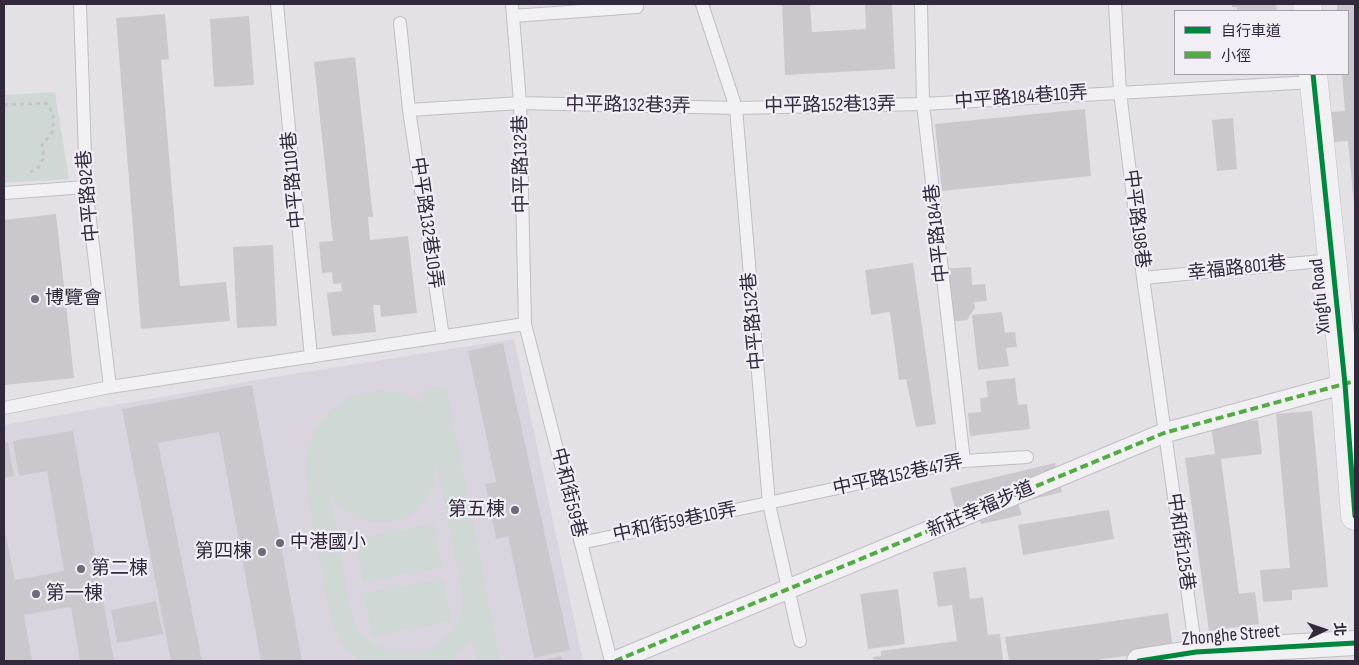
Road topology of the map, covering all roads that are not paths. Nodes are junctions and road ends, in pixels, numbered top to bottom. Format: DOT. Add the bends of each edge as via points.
graph roads {
  1 [pos="80,4"];
  2 [pos="277,4"];
  3 [pos="702,4"];
  4 [pos="921,4"];
  5 [pos="1115,4"];
  6 [pos="637,8"];
  7 [pos="513,10"];
  8 [pos="400,23"];
  9 [pos="1313,78"];
  10 [pos="1120,92"];
  11 [pos="520,103"];
  12 [pos="923,104"];
  13 [pos="736,108"];
  14 [pos="410,110"];
  15 [pos="86,187"];
  16 [pos="4,193"];
  17 [pos="1332,260"];
  18 [pos="1143,278"];
  19 [pos="525,324"];
  20 [pos="443,337"];
  21 [pos="311,357"];
  22 [pos="1350,383"];
  23 [pos="110,387"];
  24 [pos="4,408"];
  25 [pos="1164,433"];
  26 [pos="1027,457"];
  27 [pos="964,462"];
  28 [pos="769,504"];
  29 [pos="1355,516"];
  30 [pos="581,543"];
  31 [pos="789,590"];
  32 [pos="800,641"];
  33 [pos="1355,643"];
  34 [pos="1196,652"];
  35 [pos="611,661"];
  36 [pos="615,661"];
  37 [pos="1139,661"];
  1 -- 15 [label="lane, 中平路92巷"];
  2 -- 21 [label="lane, 中平路110巷"];
  3 -- 13 [label="lane, 中平路152巷"];
  4 -- 12 [label="lane, 中平路184巷"];
  5 -- 10 [label="lane, 中平路198巷"];
  6 -- 7 [label="lane"];
  7 -- 11 [label="lane, 中平路132巷"];
  8 -- 14 [label="lane, 中平路132巷10弄"];
  9 -- 10 [label="lane, 中平路184巷10弄"];
  9 -- 17 [label="street, Xingfu Road"];
  10 -- 12 [label="lane, 中平路184巷10弄"];
  10 -- 18 [label="lane, 中平路198巷"];
  11 -- 13 [label="lane, 中平路132巷3弄"];
  11 -- 14 [label="lane"];
  11 -- 19 [label="lane, 中平路132巷"];
  12 -- 13 [label="lane, 中平路152巷13弄"];
  12 -- 27 [label="lane, 中平路184巷"];
  13 -- 28 [label="lane, 中平路152巷"];
  14 -- 20 [label="lane, 中平路132巷10弄"];
  15 -- 16 [label="lane"];
  15 -- 23 [label="lane, 中平路92巷"];
  17 -- 18 [label="lane, 幸福路801巷"];
  17 -- 22 [label="street, Xingfu Road"];
  18 -- 25 [label="lane, 中平路198巷"];
  19 -- 20 [label="lane"];
  19 -- 30 [label="lane, 中和街59巷"];
  20 -- 21 [label="lane"];
  21 -- 23 [label="lane"];
  22 -- 25 [label="street, 新莊幸福步道"];
  22 -- 29 [label="street, Xingfu Road"];
  23 -- 24 [label="lane"];
  25 -- 31 [label="street, 新莊幸福步道"];
  25 -- 34 [label="lane, 中和街125巷"];
  26 -- 27 [label="lane, 中平路152巷47弄"];
  27 -- 28 [label="lane, 中平路152巷47弄"];
  28 -- 30 [label="lane, 中和街59巷10弄"];
  28 -- 31 [label="lane, 中平路152巷"];
  30 -- 35 [label="lane, 中和街59巷"];
  31 -- 32 [label="lane, 中平路152巷"];
  31 -- 36 [label="street, 新莊幸福步道"];
  33 -- 34 [label="street, Zhonghe Street"];
  34 -- 37 [label="street, Zhonghe Street"];
}
